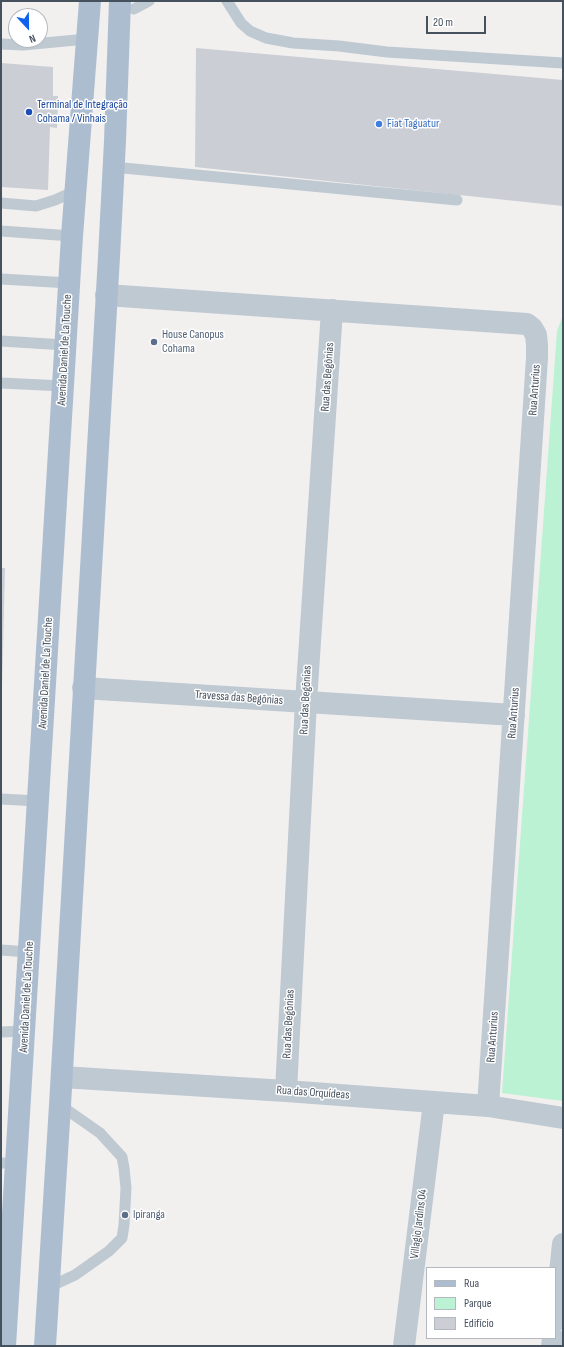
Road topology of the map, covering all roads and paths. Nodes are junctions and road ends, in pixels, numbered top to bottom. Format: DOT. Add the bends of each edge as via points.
graph roads {
  1 [pos="76,1"];
  2 [pos="90,1"];
  3 [pos="227,1"];
  4 [pos="135,3"];
  5 [pos="76,40"];
  6 [pos="3,46"];
  7 [pos="563,63"];
  8 [pos="81,113"];
  9 [pos="113,167"];
  10 [pos="75,191"];
  11 [pos="457,200"];
  12 [pos="1,203"];
  13 [pos="1,231"];
  14 [pos="72,236"];
  15 [pos="1,279"];
  16 [pos="69,283"];
  17 [pos="106,295"];
  18 [pos="332,310"];
  19 [pos="1,341"];
  20 [pos="65,344"];
  21 [pos="1,383"];
  22 [pos="63,386"];
  23 [pos="83,688"];
  24 [pos="306,702"];
  25 [pos="514,715"];
  26 [pos="1,799"];
  27 [pos="38,802"];
  28 [pos="1,950"];
  29 [pos="29,952"];
  30 [pos="25,1031"];
  31 [pos="1,1032"];
  32 [pos="62,1077"];
  33 [pos="286,1091"];
  34 [pos="434,1102"];
  35 [pos="60,1105"];
  36 [pos="488,1106"];
  37 [pos="563,1118"];
  38 [pos="9,1163"];
  39 [pos="563,1244"];
  40 [pos="6,1250"];
  41 [pos="49,1287"];
  42 [pos="556,1311"];
  43 [pos="4,1319"];
  44 [pos="5,1346"];
  45 [pos="45,1346"];
  46 [pos="404,1346"];
  1 -- 5 [label="main road"];
  2 -- 8 [label="main road, Avenida Daniel de La Touche"];
  3 -- 7 [label="lane" via="241,23 250,31 266,38 293,43 387,52"];
  4 -- 9 [label="main road"];
  5 -- 6 [label="lane"];
  5 -- 8 [label="main road"];
  8 -- 10 [label="main road, Avenida Daniel de La Touche"];
  9 -- 11 [label="lane"];
  9 -- 17 [label="main road"];
  10 -- 12 [label="lane" via="36,206"];
  10 -- 14 [label="main road, Avenida Daniel de La Touche"];
  13 -- 14 [label="lane"];
  14 -- 16 [label="main road, Avenida Daniel de La Touche"];
  15 -- 16 [label="lane"];
  16 -- 20 [label="main road, Avenida Daniel de La Touche"];
  17 -- 18 [label="street"];
  17 -- 23 [label="main road"];
  18 -- 24 [label="street, Rua das Begônias"];
  18 -- 25 [label="street, Rua Anturius" via="527,324 536,335 537,358"];
  19 -- 20 [label="lane"];
  20 -- 22 [label="main road, Avenida Daniel de La Touche"];
  21 -- 22 [label="lane"];
  22 -- 27 [label="main road, Avenida Daniel de La Touche"];
  23 -- 24 [label="street, Travessa das Begônias"];
  23 -- 32 [label="main road"];
  24 -- 25 [label="street, Travessa das Begônias"];
  24 -- 33 [label="street, Rua das Begônias"];
  25 -- 36 [label="street, Rua Anturius"];
  26 -- 27 [label="lane"];
  27 -- 29 [label="main road, Avenida Daniel de La Touche"];
  28 -- 29 [label="lane"];
  29 -- 30 [label="main road, Avenida Daniel de La Touche"];
  30 -- 31 [label="lane"];
  30 -- 38 [label="main road, Avenida Daniel de La Touche"];
  32 -- 33 [label="street, Rua das Orquídeas"];
  32 -- 35 [label="main road"];
  33 -- 34 [label="street, Rua das Orquídeas"];
  34 -- 36 [label="street, Rua das Orquídeas"];
  34 -- 46 [label="street, Villagio Jardins 04"];
  35 -- 41 [label="main road"];
  35 -- 41 [label="lane" via="100,1133 122,1157 126,1188 124,1225 122,1238 109,1251 75,1274"];
  36 -- 37 [label="street, Rua das Orquídeas"];
  38 -- 40 [label="main road, Avenida Daniel de La Touche"];
  39 -- 42 [label="street"];
  40 -- 43 [label="main road, Avenida Daniel de La Touche"];
  41 -- 45 [label="main road"];
  43 -- 44 [label="main road, Avenida Daniel de La Touche"];
}
